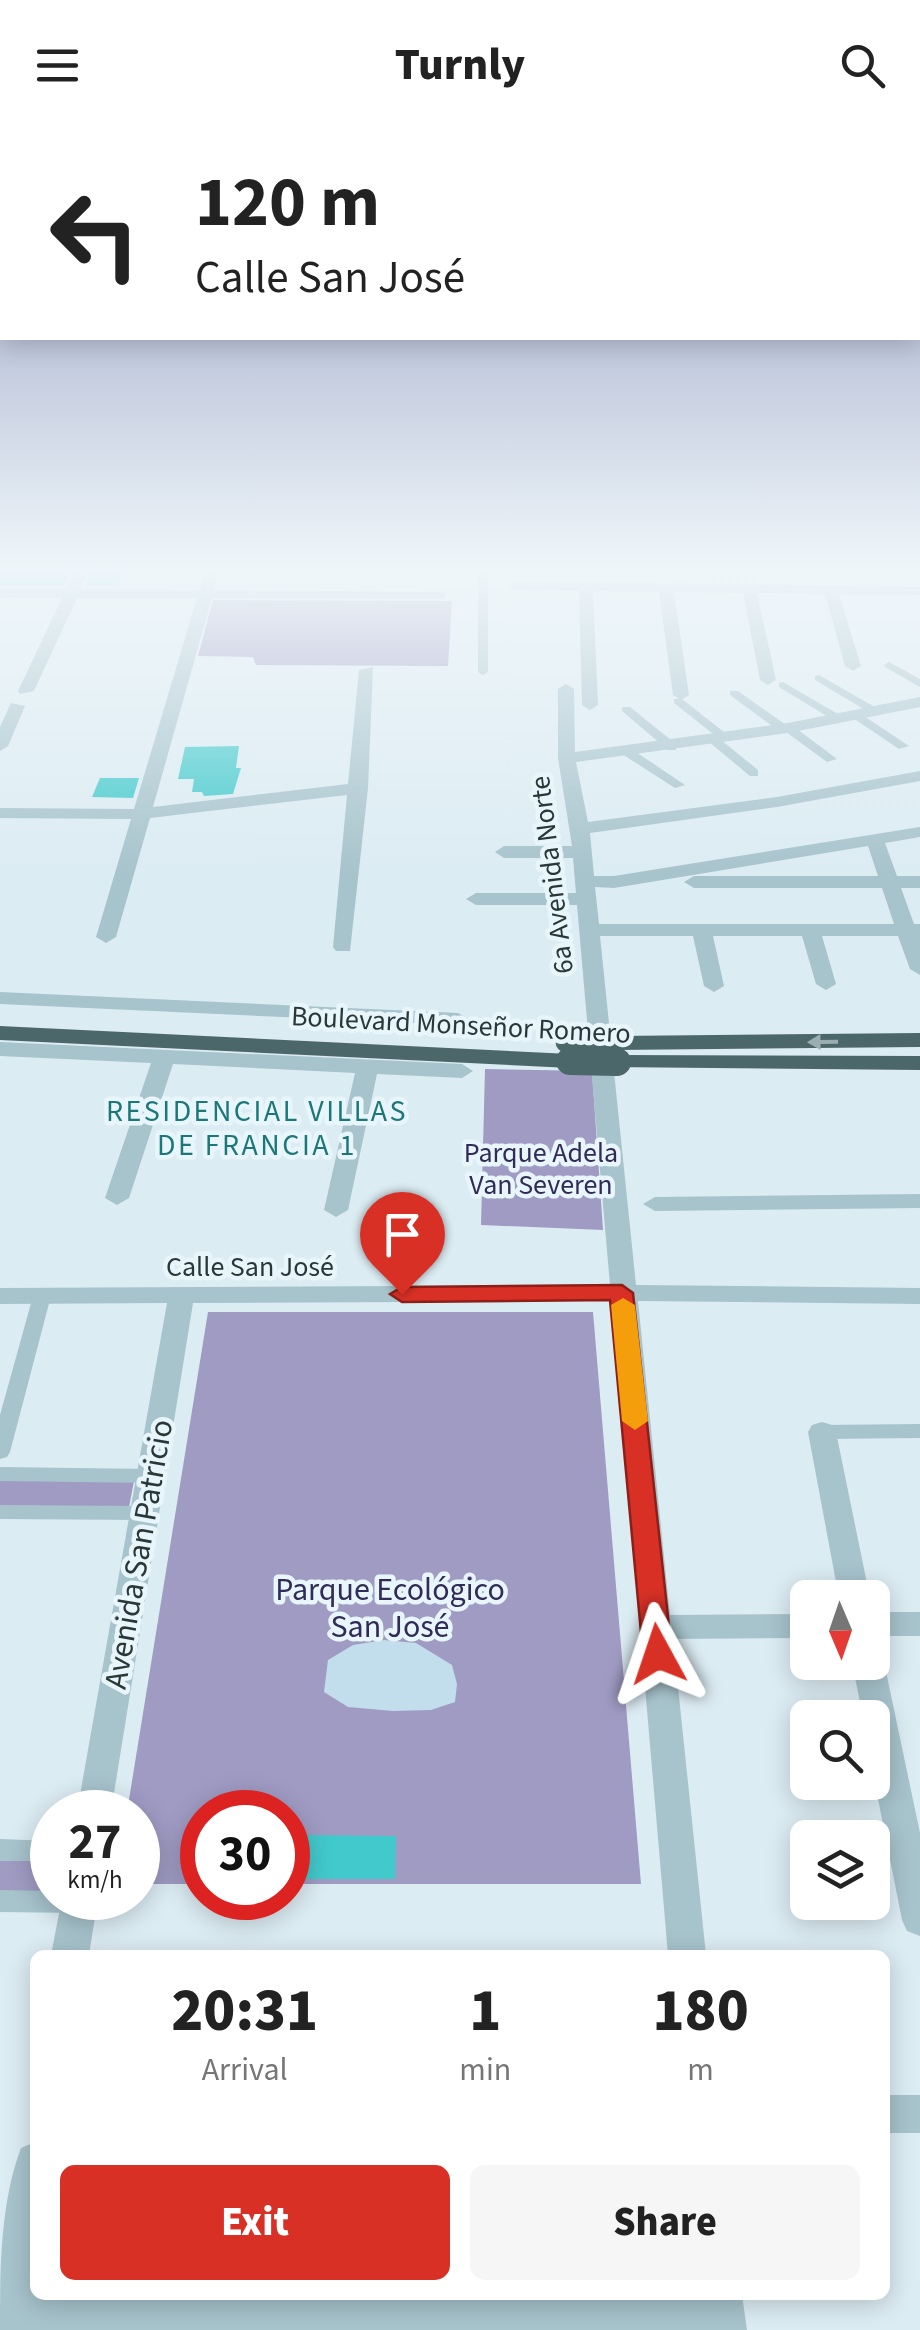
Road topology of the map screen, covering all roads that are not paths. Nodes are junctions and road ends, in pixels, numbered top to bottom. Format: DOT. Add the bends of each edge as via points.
graph roads {
  1 [pos="36,669"];
  2 [pos="183,669"];
  3 [pos="483,669"];
  4 [pos="589,669"];
  5 [pos="676,669"];
  6 [pos="771,669"];
  7 [pos="895,669"];
  8 [pos="367,670"];
  9 [pos="483,672"];
  10 [pos="818,678"];
  11 [pos="776,682"];
  12 [pos="920,684"];
  13 [pos="566,689"];
  14 [pos="734,694"];
  15 [pos="680,698"];
  16 [pos="920,702"];
  17 [pos="590,705"];
  18 [pos="626,710"];
  19 [pos="876,712"];
  20 [pos="858,716"];
  21 [pos="839,720"];
  22 [pos="786,728"];
  23 [pos="719,739"];
  24 [pos="0,746"];
  25 [pos="902,746"];
  26 [pos="672,747"];
  27 [pos="626,751"];
  28 [pos="567,758"];
  29 [pos="831,759"];
  30 [pos="754,772"];
  31 [pos="920,776"];
  32 [pos="679,785"];
  33 [pos="359,788"];
  34 [pos="0,813"];
  35 [pos="140,814"];
  36 [pos="580,829"];
  37 [pos="918,833"];
  38 [pos="875,841"];
  39 [pos="504,852"];
  40 [pos="582,852"];
  41 [pos="614,882"];
  42 [pos="890,882"];
  43 [pos="920,882"];
  44 [pos="586,890"];
  45 [pos="476,899"];
  46 [pos="589,930"];
  47 [pos="702,930"];
  48 [pos="810,930"];
  49 [pos="914,930"];
  50 [pos="106,936"];
  51 [pos="343,947"];
  52 [pos="920,969"];
  53 [pos="826,984"];
  54 [pos="714,986"];
  55 [pos="0,998"];
  56 [pos="0,1015"];
  57 [pos="458,1018"];
  58 [pos="0,1033"];
  59 [pos="920,1040"];
  60 [pos="0,1049"];
  61 [pos="568,1052"];
  62 [pos="616,1052"];
  63 [pos="164,1058"];
  64 [pos="920,1063"];
  65 [pos="367,1067"];
  66 [pos="462,1071"];
  67 [pos="117,1198"];
  68 [pos="920,1201"];
  69 [pos="656,1204"];
  70 [pos="336,1210"];
  71 [pos="622,1293"];
  72 [pos="0,1296"];
  73 [pos="42,1296"];
  74 [pos="181,1296"];
  75 [pos="920,1296"];
  76 [pos="9,1386"];
  77 [pos="920,1431"];
  78 [pos="822,1432"];
  79 [pos="0,1452"];
  80 [pos="0,1474"];
  81 [pos="151,1476"];
  82 [pos="0,1512"];
  83 [pos="145,1513"];
  84 [pos="851,1580"];
  85 [pos="890,1624"];
  86 [pos="920,1624"];
  87 [pos="790,1626"];
  88 [pos="655,1627"];
  89 [pos="872,1680"];
  90 [pos="98,1790"];
  91 [pos="0,1850"];
  92 [pos="30,1851"];
  93 [pos="0,1901"];
  94 [pos="30,1901"];
  95 [pos="76,1920"];
  96 [pos="920,1920"];
  97 [pos="71,1950"];
  98 [pos="687,1950"];
  99 [pos="890,2114"];
  100 [pos="920,2114"];
  101 [pos="30,2189"];
  102 [pos="723,2314"];
  103 [pos="6,2317"];
  1 -- 24 [label="street"];
  2 -- 35 [label="street"];
  3 -- 9 [label="street"];
  4 -- 17 [label="street"];
  5 -- 15 [label="street"];
  6 -- 11 [label="street"];
  7 -- 12 [label="street"];
  8 -- 33 [label="street"];
  10 -- 19 [label="street"];
  11 -- 21 [label="street"];
  13 -- 28 [label="street, 6a Avenida Norte"];
  14 -- 22 [label="street"];
  15 -- 23 [label="street"];
  16 -- 19 [label="street"];
  18 -- 26 [label="street"];
  19 -- 20 [label="street"];
  20 -- 21 [label="street"];
  20 -- 25 [label="street"];
  21 -- 22 [label="street"];
  22 -- 23 [label="street"];
  22 -- 29 [label="street"];
  23 -- 26 [label="street"];
  23 -- 30 [label="street"];
  26 -- 27 [label="street"];
  27 -- 28 [label="street"];
  27 -- 32 [label="street"];
  28 -- 36 [label="street, 6a Avenida Norte"];
  31 -- 36 [label="street"];
  33 -- 35 [label="street"];
  33 -- 51 [label="street"];
  34 -- 35 [label="street"];
  35 -- 50 [label="street"];
  36 -- 40 [label="street, 6a Avenida Norte"];
  37 -- 38 [label="street"];
  38 -- 41 [label="street"];
  38 -- 42 [label="street"];
  39 -- 40 [label="street"];
  40 -- 44 [label="street, 6a Avenida Norte"];
  41 -- 42 [label="street"];
  41 -- 44 [label="street"];
  42 -- 43 [label="street"];
  42 -- 49 [label="street"];
  44 -- 45 [label="street"];
  44 -- 46 [label="street, 6a Avenida Norte"];
  46 -- 47 [label="street"];
  46 -- 71 [label="street, 6a Avenida Norte"];
  47 -- 48 [label="street"];
  47 -- 54 [label="street"];
  48 -- 49 [label="street"];
  48 -- 53 [label="street"];
  49 -- 52 [label="street"];
  55 -- 57 [label="street"];
  56 -- 61 [label="highway, Boulevard Monseñor Romero"];
  58 -- 61 [label="highway, Boulevard Monseñor Romero"];
  59 -- 62 [label="highway, Boulevard Monseñor Romero, one-way"];
  60 -- 63 [label="street"];
  61 -- 62 [label="highway, Boulevard Monseñor Romero, bridge"];
  62 -- 64 [label="highway, Boulevard Monseñor Romero"];
  63 -- 65 [label="street"];
  63 -- 67 [label="street"];
  65 -- 66 [label="street"];
  65 -- 70 [label="street"];
  68 -- 69 [label="street"];
  71 -- 74 [label="street, Calle San José"];
  71 -- 75 [label="street, Calle San José"];
  71 -- 88 [label="street, 6a Avenida Norte"];
  72 -- 73 [label="street, Calle San José"];
  73 -- 74 [label="street, Calle San José"];
  73 -- 76 [label="street"];
  74 -- 81 [label="street, Avenida San Patricio"];
  76 -- 79 [label="street"];
  77 -- 78 [label="street"];
  78 -- 84 [label="street"];
  80 -- 81 [label="street"];
  81 -- 83 [label="street, Avenida San Patricio"];
  82 -- 83 [label="street"];
  83 -- 90 [label="street, Avenida San Patricio"];
  85 -- 86 [label="street"];
  87 -- 88 [label="street"];
  88 -- 98 [label="street, 6a Avenida Norte"];
  89 -- 96 [label="street"];
  91 -- 92 [label="street"];
  93 -- 94 [label="street"];
  95 -- 97 [label="street"];
  99 -- 100 [label="street"];
  101 -- 103 [label="street"];
  102 -- 103 [label="street"];
}
